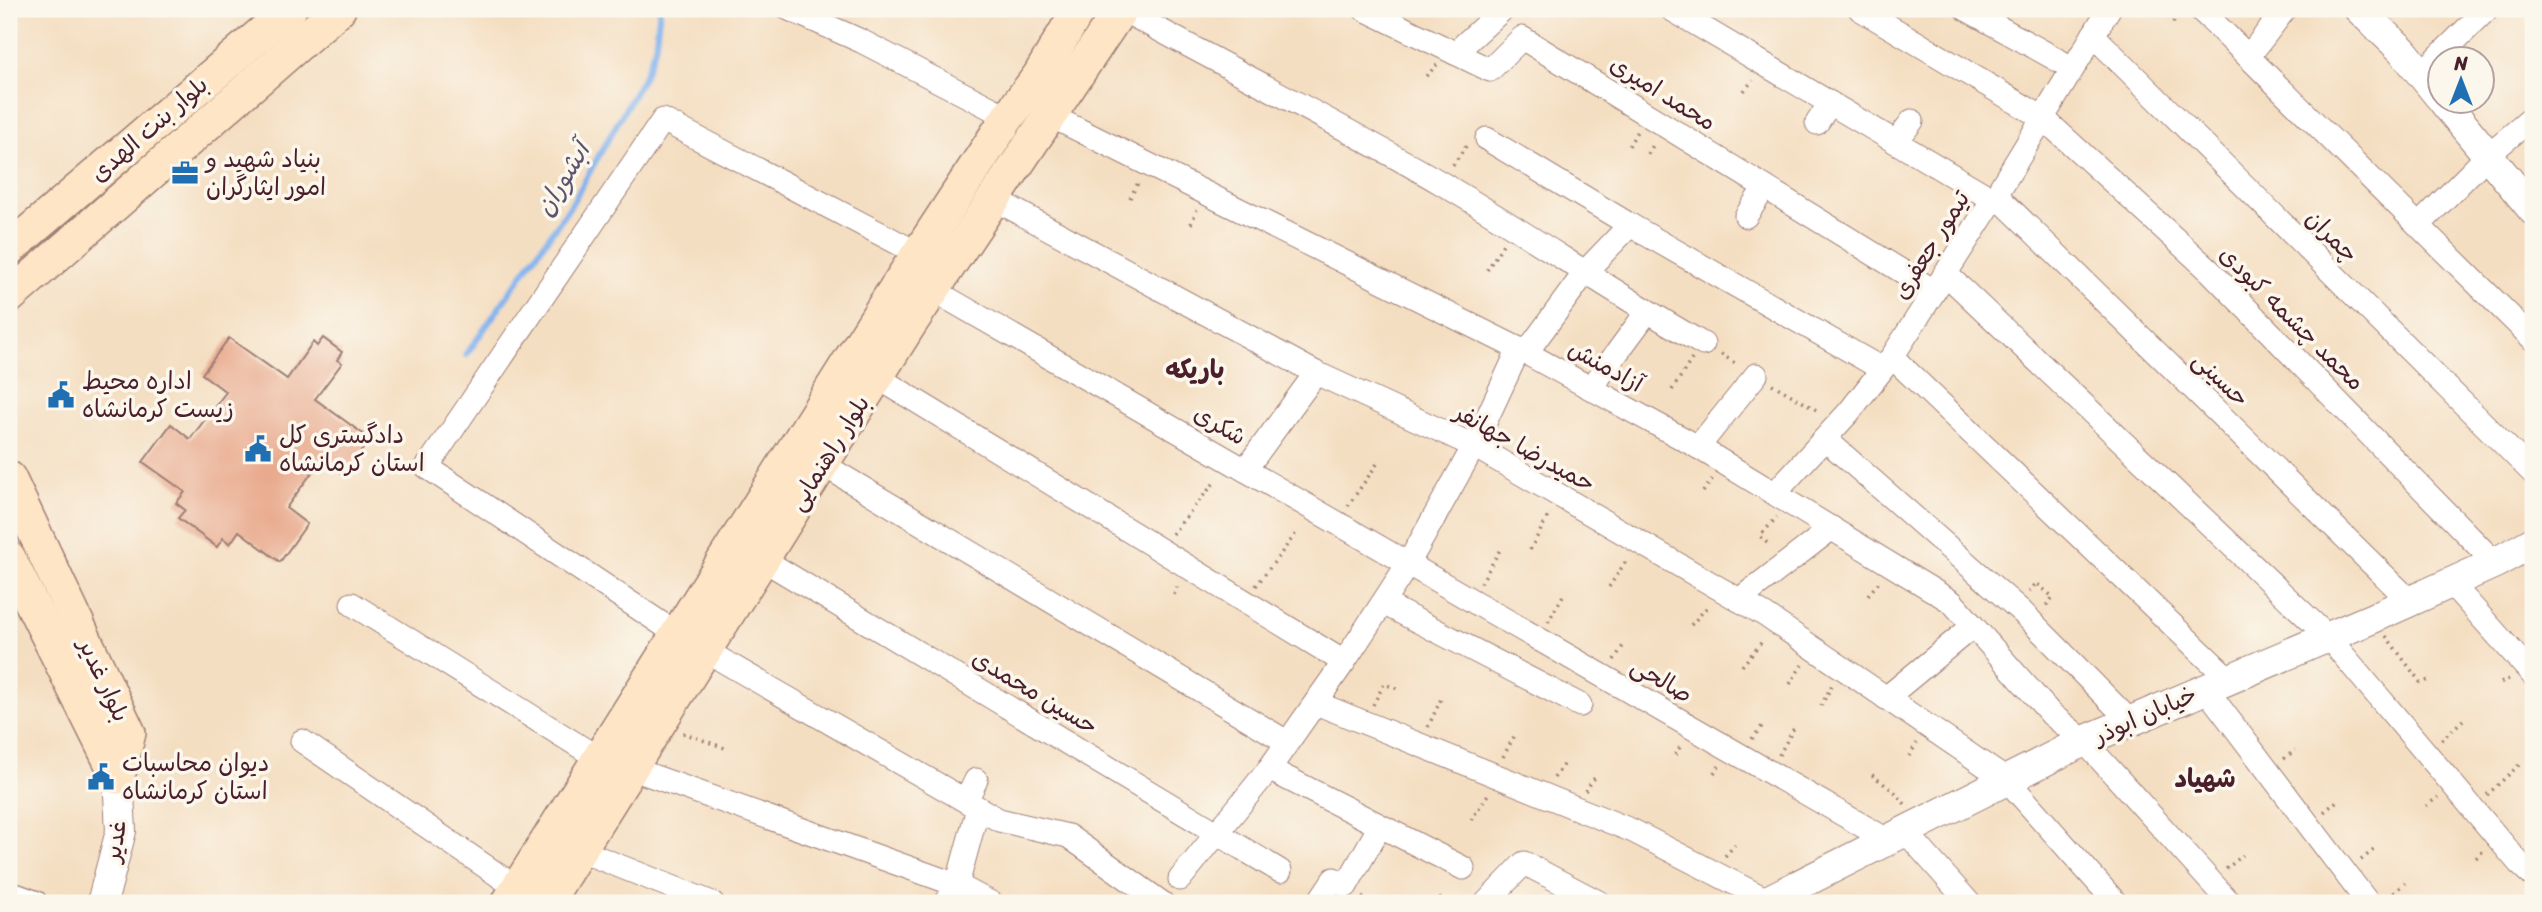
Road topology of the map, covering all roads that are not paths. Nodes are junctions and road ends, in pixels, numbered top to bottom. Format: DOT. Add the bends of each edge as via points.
graph roads {
  1 [pos="290,9"];
  2 [pos="339,9"];
  3 [pos="789,9"];
  4 [pos="1079,9"];
  5 [pos="1121,9"];
  6 [pos="1364,9"];
  7 [pos="1503,9"];
  8 [pos="1671,9"];
  9 [pos="1860,9"];
  10 [pos="1966,9"];
  11 [pos="2109,9"];
  12 [pos="2200,9"];
  13 [pos="2285,9"];
  14 [pos="2359,9"];
  15 [pos="2487,9"];
  16 [pos="2093,35"];
  17 [pos="1455,53"];
  18 [pos="2249,56"];
  19 [pos="2072,68"];
  20 [pos="2421,74"];
  21 [pos="2426,80"];
  22 [pos="1830,103"];
  23 [pos="1049,115"];
  24 [pos="2456,116"];
  25 [pos="1008,117"];
  26 [pos="2533,117"];
  27 [pos="2043,118"];
  28 [pos="1912,121"];
  29 [pos="1817,123"];
  30 [pos="1487,139"];
  31 [pos="1896,142"];
  32 [pos="2488,155"];
  33 [pos="1765,187"];
  34 [pos="1994,197"];
  35 [pos="994,199"];
  36 [pos="2533,210"];
  37 [pos="1746,216"];
  38 [pos="1630,225"];
  39 [pos="2419,225"];
  40 [pos="9,249"];
  41 [pos="919,254"];
  42 [pos="1586,271"];
  43 [pos="1939,282"];
  44 [pos="933,290"];
  45 [pos="9,297"];
  46 [pos="1647,312"];
  47 [pos="2533,339"];
  48 [pos="1703,344"];
  49 [pos="1523,351"];
  50 [pos="1887,363"];
  51 [pos="1316,373"];
  52 [pos="1756,375"];
  53 [pos="877,377"];
  54 [pos="1591,388"];
  55 [pos="1825,439"];
  56 [pos="1474,446"];
  57 [pos="1698,447"];
  58 [pos="822,464"];
  59 [pos="1245,470"];
  60 [pos="2533,473"];
  61 [pos="9,478"];
  62 [pos="1783,498"];
  63 [pos="1832,528"];
  64 [pos="2533,542"];
  65 [pos="9,558"];
  66 [pos="762,559"];
  67 [pos="2495,563"];
  68 [pos="1408,564"];
  69 [pos="2450,582"];
  70 [pos="1739,600"];
  71 [pos="2409,600"];
  72 [pos="1383,603"];
  73 [pos="352,604"];
  74 [pos="1973,626"];
  75 [pos="2328,636"];
  76 [pos="690,642"];
  77 [pos="1344,662"];
  78 [pos="2533,675"];
  79 [pos="2217,684"];
  80 [pos="1886,698"];
  81 [pos="1316,703"];
  82 [pos="1580,705"];
  83 [pos="2130,721"];
  84 [pos="302,741"];
  85 [pos="2084,741"];
  86 [pos="1287,742"];
  87 [pos="598,758"];
  88 [pos="630,768"];
  89 [pos="1269,769"];
  90 [pos="118,777"];
  91 [pos="976,780"];
  92 [pos="2008,781"];
  93 [pos="972,805"];
  94 [pos="1380,826"];
  95 [pos="1217,832"];
  96 [pos="1906,832"];
  97 [pos="579,850"];
  98 [pos="1463,868"];
  99 [pos="1280,871"];
  100 [pos="2533,876"];
  101 [pos="1180,879"];
  102 [pos="9,887"];
  103 [pos="951,894"];
  104 [pos="523,898"];
  105 [pos="1769,902"];
  106 [pos="41,903"];
  107 [pos="102,903"];
  108 [pos="712,903"];
  109 [pos="991,903"];
  110 [pos="1162,903"];
  111 [pos="1318,903"];
  112 [pos="1486,903"];
  113 [pos="1600,903"];
  114 [pos="1969,903"];
  115 [pos="2116,903"];
  116 [pos="2230,903"];
  117 [pos="2368,903"];
  1 -- 40 [label="main road, بلوار بنت الهدی"];
  2 -- 45 [label="main road, بلوار بنت الهدی"];
  3 -- 25 [label="street"];
  4 -- 25 [label="main road, بلوار راهنمایی"];
  5 -- 23 [label="main road, بلوار راهنمایی"];
  5 -- 42 [label="street" via="1441,183"];
  6 -- 17 [label="street, محمد امیری"];
  7 -- 17 [label="street"];
  8 -- 22 [label="street, حسینی"];
  9 -- 27 [label="street, محمد چشمه کبودی"];
  10 -- 19 [label="street"];
  11 -- 16 [label="street, تیمور جعفری"];
  12 -- 18 [label="street"];
  13 -- 18 [label="street"];
  14 -- 20 [label="street"];
  15 -- 20 [label="street"];
  16 -- 19 [label="street, تیمور جعفری"];
  16 -- 60 [label="street, چمران"];
  17 -- 33 [label="street, محمد امیری" via="1490,70 1522,38"];
  18 -- 39 [label="street"];
  19 -- 27 [label="street, تیمور جعفری"];
  20 -- 21 [label="street"];
  22 -- 29 [label="street"];
  22 -- 31 [label="street, حسینی"];
  23 -- 35 [label="main road, بلوار راهنمایی"];
  23 -- 49 [label="street, آزادمنش"];
  24 -- 32 [label="street"];
  25 -- 41 [label="main road, بلوار راهنمایی"];
  26 -- 32 [label="street"];
  27 -- 34 [label="street, تیمور جعفری"];
  27 -- 67 [label="street, محمد چشمه کبودی" via="2210,271"];
  28 -- 31 [label="street"];
  30 -- 38 [label="street"];
  31 -- 34 [label="street, حسینی"];
  32 -- 36 [label="street"];
  32 -- 39 [label="street"];
  33 -- 37 [label="street"];
  33 -- 43 [label="street, محمد امیری"];
  34 -- 43 [label="street, تیمور جعفری"];
  34 -- 71 [label="street, حسینی"];
  35 -- 44 [label="main road, بلوار راهنمایی"];
  35 -- 51 [label="street, حمیدرضا جهانفر"];
  38 -- 42 [label="street"];
  38 -- 50 [label="street"];
  39 -- 47 [label="street"];
  41 -- 76 [label="main road, بلوار راهنمایی"];
  41 -- 76 [label="street" via="663,121 427,467"];
  42 -- 46 [label="street"];
  42 -- 49 [label="street"];
  43 -- 50 [label="street, تیمور جعفری"];
  43 -- 75 [label="street, محمد امیری"];
  44 -- 53 [label="main road, بلوار راهنمایی"];
  44 -- 59 [label="street, شکری"];
  46 -- 48 [label="street"];
  46 -- 54 [label="street"];
  49 -- 54 [label="street, آزادمنش"];
  49 -- 56 [label="street"];
  50 -- 55 [label="street, تیمور جعفری"];
  50 -- 79 [label="street"];
  51 -- 56 [label="street, حمیدرضا جهانفر"];
  51 -- 59 [label="street"];
  52 -- 57 [label="street"];
  53 -- 58 [label="main road, بلوار راهنمایی"];
  53 -- 77 [label="street"];
  54 -- 57 [label="street, آزادمنش"];
  55 -- 62 [label="street, تیمور جعفری"];
  55 -- 83 [label="street" via="2022,612"];
  56 -- 68 [label="street"];
  56 -- 70 [label="street, حمیدرضا جهانفر"];
  57 -- 62 [label="street, آزادمنش"];
  58 -- 66 [label="main road, بلوار راهنمایی"];
  58 -- 86 [label="street"];
  59 -- 68 [label="street, شکری"];
  61 -- 90 [label="main road, بلوار غدیر" via="129,733"];
  62 -- 63 [label="street, آزادمنش"];
  63 -- 70 [label="street"];
  63 -- 74 [label="street, آزادمنش" via="1952,602"];
  64 -- 67 [label="street, خیابان ابوذر"];
  65 -- 90 [label="main road, بلوار غدیر"];
  66 -- 76 [label="main road, بلوار راهنمایی"];
  66 -- 95 [label="street, حسین محمدی"];
  67 -- 69 [label="street, خیابان ابوذر"];
  68 -- 72 [label="street"];
  68 -- 96 [label="street, صالحی" via="1769,772"];
  69 -- 71 [label="street, خیابان ابوذر"];
  69 -- 78 [label="street"];
  70 -- 80 [label="street, حمیدرضا جهانفر"];
  71 -- 75 [label="street, خیابان ابوذر"];
  72 -- 77 [label="street"];
  72 -- 82 [label="street"];
  73 -- 87 [label="street"];
  74 -- 80 [label="street"];
  74 -- 85 [label="street, آزادمنش" via="2051,714"];
  75 -- 79 [label="street, خیابان ابوذر"];
  75 -- 100 [label="street, محمد امیری"];
  76 -- 87 [label="main road, بلوار راهنمایی"];
  76 -- 88 [label="main road, بلوار راهنمایی" via="657,724"];
  76 -- 93 [label="street"];
  77 -- 81 [label="street"];
  79 -- 83 [label="street, خیابان ابوذر"];
  79 -- 117 [label="street"];
  80 -- 92 [label="street, حمیدرضا جهانفر"];
  81 -- 86 [label="street"];
  81 -- 105 [label="street" via="1633,831"];
  83 -- 85 [label="street, خیابان ابوذر"];
  84 -- 104 [label="street"];
  85 -- 92 [label="street, خیابان ابوذر"];
  85 -- 116 [label="street, آزادمنش"];
  86 -- 89 [label="street"];
  87 -- 104 [label="main road, بلوار راهنمایی"];
  88 -- 97 [label="main road, بلوار راهنمایی"];
  88 -- 103 [label="street"];
  89 -- 94 [label="street"];
  89 -- 95 [label="street"];
  90 -- 107 [label="street, غدیر" via="121,831"];
  91 -- 93 [label="street"];
  92 -- 96 [label="street, خیابان ابوذر"];
  92 -- 115 [label="street, حمیدرضا جهانفر"];
  93 -- 103 [label="street"];
  93 -- 110 [label="street" via="999,820 1068,836"];
  94 -- 98 [label="street"];
  94 -- 111 [label="street" via="1346,886 1334,879"];
  95 -- 99 [label="street, حسین محمدی"];
  95 -- 101 [label="street"];
  96 -- 105 [label="street, خیابان ابوذر"];
  96 -- 114 [label="street, صالحی"];
  97 -- 104 [label="main road, بلوار راهنمایی"];
  97 -- 108 [label="street"];
  102 -- 106 [label="lane" via="39,898"];
  103 -- 109 [label="street"];
  112 -- 113 [label="street" via="1524,863"];
}
